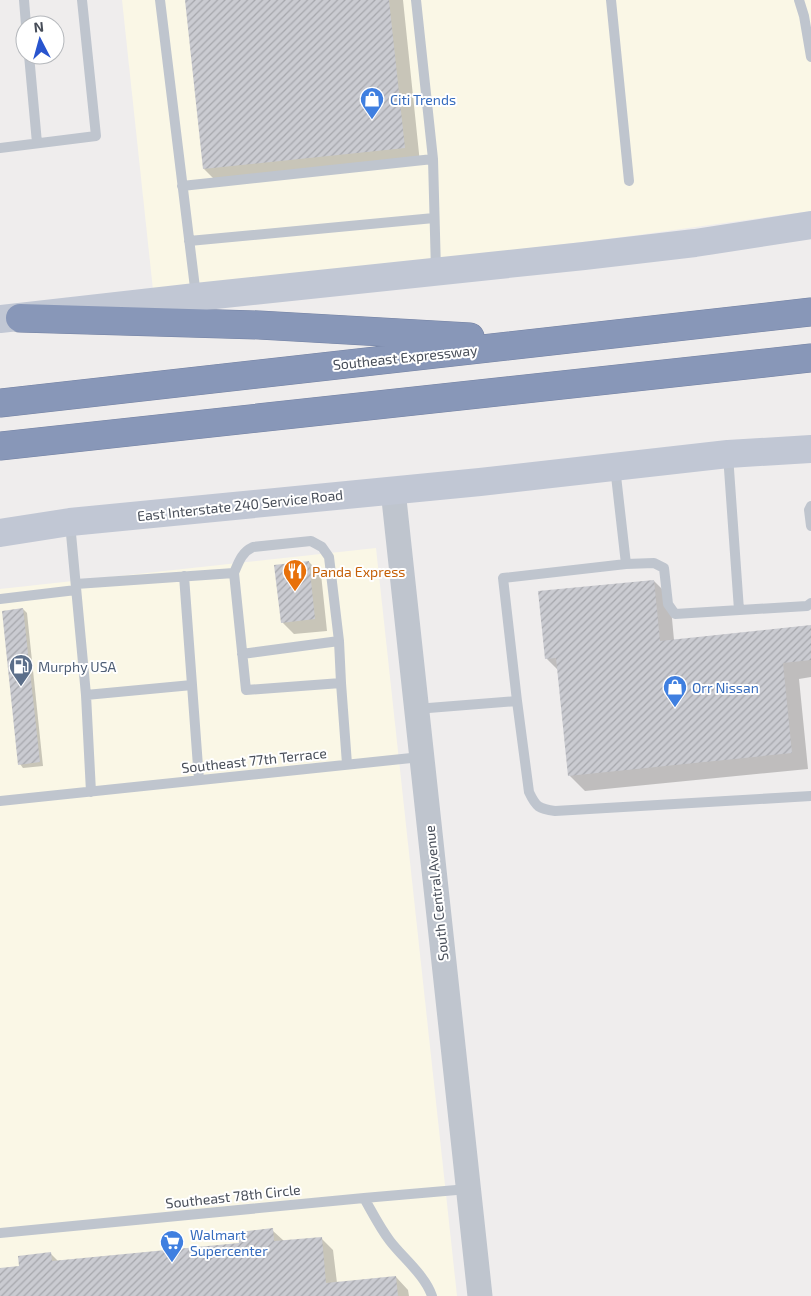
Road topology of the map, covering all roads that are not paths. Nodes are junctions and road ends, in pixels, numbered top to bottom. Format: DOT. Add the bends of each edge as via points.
graph roads {
  1 [pos="24,0"];
  2 [pos="82,0"];
  3 [pos="160,0"];
  4 [pos="416,0"];
  5 [pos="611,0"];
  6 [pos="799,0"];
  7 [pos="25,15"];
  8 [pos="811,57"];
  9 [pos="30,65"];
  10 [pos="37,143"];
  11 [pos="0,148"];
  12 [pos="433,159"];
  13 [pos="629,180"];
  14 [pos="182,186"];
  15 [pos="434,218"];
  16 [pos="811,225"];
  17 [pos="189,241"];
  18 [pos="436,272"];
  19 [pos="196,297"];
  20 [pos="811,312"];
  21 [pos="10,319"];
  22 [pos="634,332"];
  23 [pos="811,358"];
  24 [pos="0,403"];
  25 [pos="0,446"];
  26 [pos="811,449"];
  27 [pos="728,454"];
  28 [pos="615,466"];
  29 [pos="393,490"];
  30 [pos="811,506"];
  31 [pos="70,522"];
  32 [pos="811,526"];
  33 [pos="0,533"];
  34 [pos="626,564"];
  35 [pos="234,572"];
  36 [pos="184,576"];
  37 [pos="76,587"];
  38 [pos="0,599"];
  39 [pos="811,603"];
  40 [pos="739,610"];
  41 [pos="339,640"];
  42 [pos="242,654"];
  43 [pos="341,683"];
  44 [pos="192,685"];
  45 [pos="86,695"];
  46 [pos="517,701"];
  47 [pos="416,709"];
  48 [pos="421,757"];
  49 [pos="347,764"];
  50 [pos="199,780"];
  51 [pos="91,792"];
  52 [pos="811,796"];
  53 [pos="0,801"];
  54 [pos="469,1189"];
  55 [pos="364,1198"];
  56 [pos="0,1232"];
  57 [pos="432,1296"];
  58 [pos="480,1296"];
  1 -- 7 [label="lane"];
  2 -- 10 [label="lane" via="96,136"];
  3 -- 14 [label="lane"];
  4 -- 12 [label="lane"];
  5 -- 13 [label="lane"];
  6 -- 8 [label="lane"];
  9 -- 10 [label="lane"];
  10 -- 11 [label="lane"];
  12 -- 14 [label="lane"];
  12 -- 15 [label="lane"];
  14 -- 17 [label="lane"];
  15 -- 17 [label="lane"];
  15 -- 18 [label="lane"];
  16 -- 18 [label="main road" via="668,246"];
  17 -- 19 [label="lane"];
  18 -- 19 [label="main road"];
  19 -- 21 [label="main road"];
  20 -- 22 [label="highway, Southeast Expressway"];
  21 -- 22 [label="highway" via="260,325 511,339"];
  22 -- 24 [label="highway, Southeast Expressway"];
  23 -- 25 [label="highway"];
  26 -- 27 [label="main road, East Interstate 240 Service Road"];
  27 -- 28 [label="main road, East Interstate 240 Service Road"];
  27 -- 40 [label="lane"];
  28 -- 29 [label="main road, East Interstate 240 Service Road"];
  28 -- 34 [label="lane"];
  29 -- 31 [label="main road, East Interstate 240 Service Road"];
  29 -- 47 [label="street, South Central Avenue"];
  30 -- 32 [label="lane"];
  31 -- 33 [label="main road, East Interstate 240 Service Road"];
  31 -- 37 [label="lane"];
  34 -- 40 [label="lane" via="654,563 664,568 668,604 675,614"];
  34 -- 46 [label="lane" via="503,578"];
  35 -- 36 [label="lane"];
  35 -- 41 [label="lane" via="240,558 253,546 311,541 322,547 329,557"];
  35 -- 42 [label="lane"];
  36 -- 37 [label="lane"];
  36 -- 44 [label="lane"];
  37 -- 38 [label="lane"];
  37 -- 45 [label="lane"];
  39 -- 40 [label="lane" via="807,606"];
  41 -- 42 [label="lane"];
  41 -- 43 [label="lane"];
  42 -- 43 [label="lane" via="246,690"];
  43 -- 49 [label="lane"];
  44 -- 45 [label="lane"];
  44 -- 50 [label="lane"];
  45 -- 51 [label="lane"];
  46 -- 47 [label="lane"];
  46 -- 52 [label="lane" via="530,792 542,809 554,811"];
  47 -- 48 [label="street, South Central Avenue"];
  48 -- 49 [label="lane, Southeast 77th Terrace"];
  48 -- 54 [label="street, South Central Avenue"];
  49 -- 50 [label="lane, Southeast 77th Terrace"];
  50 -- 51 [label="lane, Southeast 77th Terrace"];
  51 -- 53 [label="lane, Southeast 77th Terrace"];
  54 -- 55 [label="lane, Southeast 78th Circle"];
  54 -- 58 [label="street, South Central Avenue"];
  55 -- 56 [label="lane, Southeast 78th Circle"];
  55 -- 57 [label="lane" via="388,1239 429,1288"];
}
